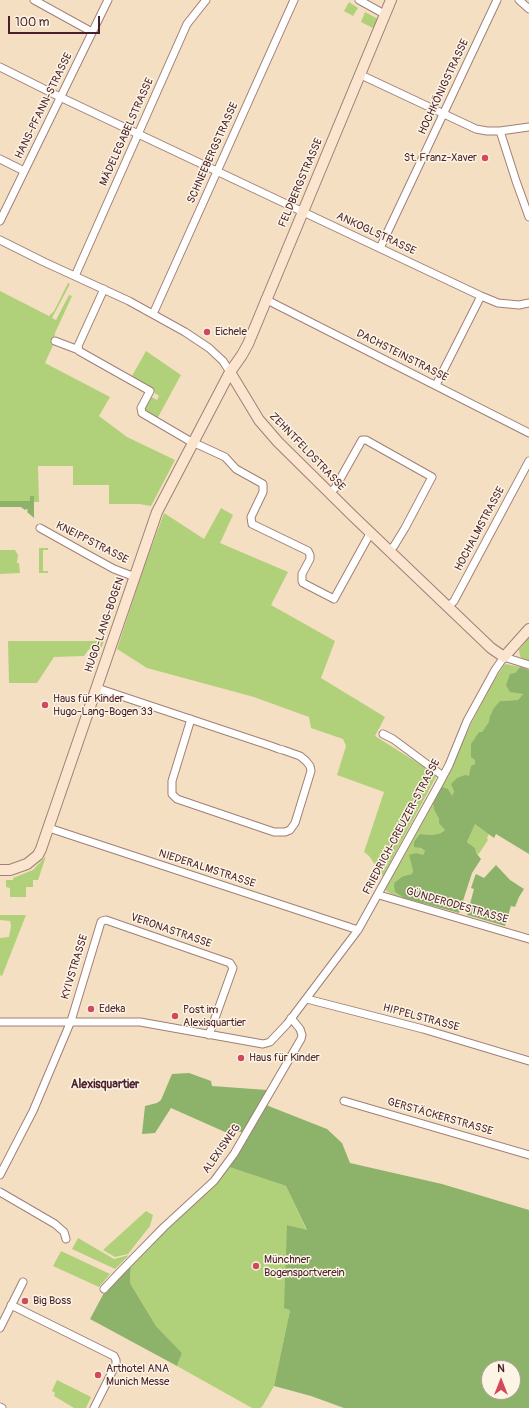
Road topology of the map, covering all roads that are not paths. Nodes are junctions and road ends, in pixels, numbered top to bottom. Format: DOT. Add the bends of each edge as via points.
graph roads {
  1 [pos="34,0"];
  2 [pos="108,0"];
  3 [pos="206,0"];
  4 [pos="294,0"];
  5 [pos="359,0"];
  6 [pos="392,0"];
  7 [pos="498,0"];
  8 [pos="519,0"];
  9 [pos="529,9"];
  10 [pos="386,15"];
  11 [pos="92,32"];
  12 [pos="0,67"];
  13 [pos="360,75"];
  14 [pos="60,97"];
  15 [pos="443,114"];
  16 [pos="529,127"];
  17 [pos="500,131"];
  18 [pos="138,134"];
  19 [pos="0,159"];
  20 [pos="217,171"];
  21 [pos="24,172"];
  22 [pos="302,212"];
  23 [pos="529,217"];
  24 [pos="0,221"];
  25 [pos="0,240"];
  26 [pos="380,248"];
  27 [pos="75,276"];
  28 [pos="104,289"];
  29 [pos="481,296"];
  30 [pos="266,299"];
  31 [pos="529,303"];
  32 [pos="153,314"];
  33 [pos="55,341"];
  34 [pos="78,349"];
  35 [pos="230,372"];
  36 [pos="436,385"];
  37 [pos="529,433"];
  38 [pos="194,442"];
  39 [pos="529,461"];
  40 [pos="330,493"];
  41 [pos="40,528"];
  42 [pos="371,532"];
  43 [pos="389,551"];
  44 [pos="135,577"];
  45 [pos="448,607"];
  46 [pos="529,629"];
  47 [pos="504,657"];
  48 [pos="529,665"];
  49 [pos="97,688"];
  50 [pos="191,719"];
  51 [pos="383,734"];
  52 [pos="443,776"];
  53 [pos="48,828"];
  54 [pos="0,870"];
  55 [pos="379,895"];
  56 [pos="102,921"];
  57 [pos="358,930"];
  58 [pos="529,939"];
  59 [pos="307,999"];
  60 [pos="292,1018"];
  61 [pos="70,1021"];
  62 [pos="0,1022"];
  63 [pos="209,1035"];
  64 [pos="529,1060"];
  65 [pos="344,1101"];
  66 [pos="529,1155"];
  67 [pos="0,1176"];
  68 [pos="0,1192"];
  69 [pos="66,1239"];
  70 [pos="22,1282"];
  71 [pos="104,1289"];
  72 [pos="11,1305"];
  73 [pos="0,1328"];
  74 [pos="94,1408"];
  1 -- 11 [label="street"];
  2 -- 11 [label="street, HANS-PFANN-STRASSE"];
  3 -- 18 [label="street, MÄDELEGABELSTRASSE" via="187,24"];
  4 -- 20 [label="street, SCHNEEBERGSTRASSE"];
  5 -- 10 [label="street"];
  6 -- 10 [label="street, FELDBERGSTRASSE"];
  7 -- 15 [label="street, HOCHKÖNIGSTRASSE"];
  8 -- 9 [label="street"];
  10 -- 13 [label="street, FELDBERGSTRASSE"];
  11 -- 14 [label="street, HANS-PFANN-STRASSE"];
  12 -- 14 [label="street, ANKOGLSTRASSE"];
  13 -- 15 [label="street"];
  13 -- 22 [label="street, FELDBERGSTRASSE"];
  14 -- 18 [label="street, ANKOGLSTRASSE"];
  14 -- 21 [label="street, HANS-PFANN-STRASSE"];
  15 -- 17 [label="street" via="476,129"];
  15 -- 26 [label="street, HOCHKÖNIGSTRASSE"];
  16 -- 17 [label="street"];
  17 -- 23 [label="street"];
  18 -- 20 [label="street, ANKOGLSTRASSE"];
  18 -- 27 [label="street, MÄDELEGABELSTRASSE"];
  19 -- 21 [label="street"];
  20 -- 22 [label="street, ANKOGLSTRASSE"];
  20 -- 32 [label="street, SCHNEEBERGSTRASSE"];
  21 -- 24 [label="street, HANS-PFANN-STRASSE"];
  22 -- 26 [label="street, ANKOGLSTRASSE"];
  22 -- 30 [label="street, FELDBERGSTRASSE"];
  25 -- 27 [label="street, ZEHNTFELDSTRASSE"];
  26 -- 29 [label="street, ANKOGLSTRASSE"];
  27 -- 28 [label="street, ZEHNTFELDSTRASSE"];
  28 -- 32 [label="street, ZEHNTFELDSTRASSE"];
  28 -- 34 [label="street"];
  29 -- 31 [label="street, ANKOGLSTRASSE" via="498,303"];
  29 -- 36 [label="street"];
  30 -- 35 [label="street, FELDBERGSTRASSE" via="245,350"];
  30 -- 36 [label="street, DACHSTEINSTRASSE"];
  32 -- 35 [label="street, ZEHNTFELDSTRASSE" via="204,344 223,361"];
  33 -- 34 [label="street"];
  34 -- 38 [label="street" via="150,391 141,408 142,413"];
  35 -- 38 [label="street, HUGO-LANG-BOGEN"];
  35 -- 40 [label="street, ZEHNTFELDSTRASSE" via="263,425"];
  36 -- 37 [label="street, DACHSTEINSTRASSE"];
  38 -- 42 [label="street" via="225,457 236,469 263,484 263,492 251,517 252,524 308,551 310,559 302,574 303,583 334,599"];
  38 -- 44 [label="street, HUGO-LANG-BOGEN" via="157,512"];
  39 -- 45 [label="street, HOCHALMSTRASSE" via="454,601"];
  40 -- 42 [label="street, ZEHNTFELDSTRASSE"];
  40 -- 43 [label="street" via="362,440 432,478 406,527"];
  41 -- 44 [label="street, KNEIPPSTRASSE"];
  42 -- 43 [label="street, ZEHNTFELDSTRASSE"];
  43 -- 45 [label="street, ZEHNTFELDSTRASSE"];
  44 -- 49 [label="street, HUGO-LANG-BOGEN"];
  45 -- 47 [label="street, ZEHNTFELDSTRASSE"];
  46 -- 47 [label="street"];
  47 -- 48 [label="street"];
  47 -- 52 [label="street, FRIEDRICH-CREUZER-STRASSE" via="467,721"];
  49 -- 50 [label="street"];
  49 -- 53 [label="street, HUGO-LANG-BOGEN"];
  50 -- 50 [label="street" via="300,756 306,761 310,766 310,776 295,823 290,830 274,832 177,800 172,794 172,781"];
  51 -- 52 [label="street" via="393,738"];
  52 -- 55 [label="street, FRIEDRICH-CREUZER-STRASSE"];
  53 -- 54 [label="street, HUGO-LANG-BOGEN" via="41,849 31,862 16,868"];
  53 -- 57 [label="street, NIEDERALMSTRASSE"];
  55 -- 57 [label="street, FRIEDRICH-CREUZER-STRASSE"];
  55 -- 58 [label="street, GÜNDERODESTRASSE"];
  56 -- 61 [label="street, KYIVSTRASSE"];
  56 -- 63 [label="street, VERONASTRASSE" via="106,920 230,963 233,968"];
  57 -- 59 [label="street, FRIEDRICH-CREUZER-STRASSE"];
  59 -- 60 [label="street, FRIEDRICH-CREUZER-STRASSE"];
  59 -- 64 [label="street, HIPPELSTRASSE"];
  60 -- 63 [label="street, FRIEDRICH-CREUZER-STRASSE" via="267,1044"];
  60 -- 71 [label="street, ALEXISWEG" via="300,1029 301,1039 234,1154 214,1181 164,1227"];
  61 -- 62 [label="street"];
  61 -- 63 [label="street" via="140,1022"];
  61 -- 67 [label="street, KYIVSTRASSE" via="33,1111"];
  65 -- 66 [label="street, GERSTÄCKERSTRASSE"];
  68 -- 69 [label="street" via="54,1224 64,1232"];
  70 -- 72 [label="street"];
  72 -- 73 [label="street"];
  72 -- 74 [label="street" via="114,1356 116,1364"];
}
